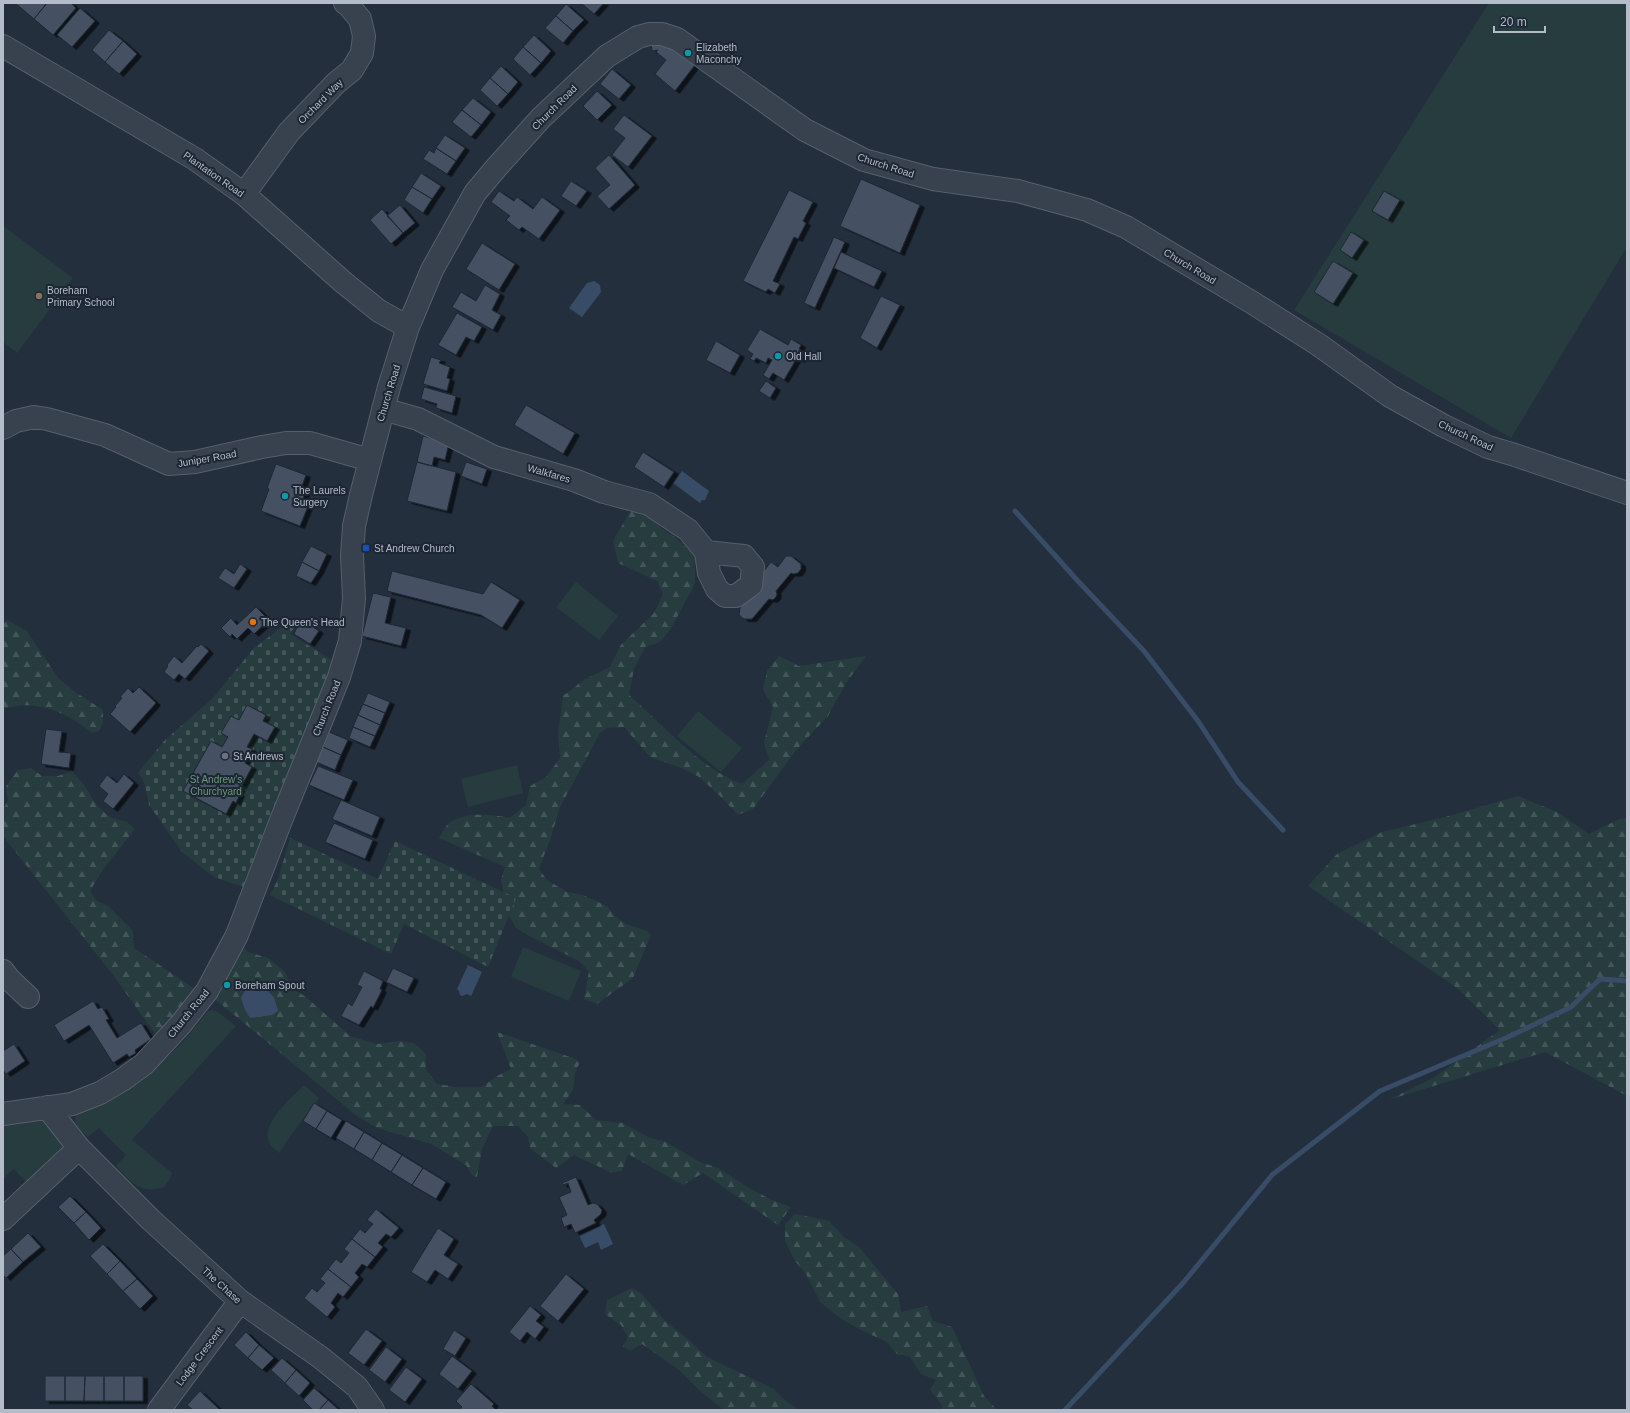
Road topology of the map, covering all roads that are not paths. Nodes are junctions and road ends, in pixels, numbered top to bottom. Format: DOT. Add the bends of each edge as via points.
graph roads {
  1 [pos="345,3"];
  2 [pos="3,46"];
  3 [pos="244,194"];
  4 [pos="408,327"];
  5 [pos="383,408"];
  6 [pos="3,428"];
  7 [pos="370,460"];
  8 [pos="1627,493"];
  9 [pos="706,552"];
  10 [pos="3,971"];
  11 [pos="28,997"];
  12 [pos="47,1107"];
  13 [pos="3,1114"];
  14 [pos="79,1148"];
  15 [pos="3,1219"];
  16 [pos="240,1301"];
  17 [pos="159,1410"];
  18 [pos="372,1410"];
  1 -- 3 [label="street, Orchard Way" via="360,20 364,36 362,53 352,70 289,132"];
  2 -- 3 [label="street, Plantation Road" via="195,159"];
  3 -- 4 [label="street, Plantation Road" via="349,287 379,311"];
  4 -- 5 [label="street, Church Road"];
  4 -- 8 [label="street, Church Road" via="432,270 459,220 496,168 541,118 607,56 638,37 662,34 677,39 805,130 864,160 933,179 1018,191 1087,210 1126,228 1246,299 1319,345 1390,396 1444,426 1488,447"];
  5 -- 7 [label="street, Church Road"];
  5 -- 9 [label="street, Walkfares" via="418,419 494,457 649,504 688,530"];
  6 -- 7 [label="street, Juniper Road" via="16,421 34,417 47,419 105,435 169,464 195,462 286,443 310,443"];
  7 -- 12 [label="street, Church Road" via="354,526 354,598 350,641 339,677 237,935 204,996 144,1064 100,1093 72,1104"];
  10 -- 11 [label="street"];
  12 -- 13 [label="street, Church Road"];
  12 -- 14 [label="street, The Chase"];
  14 -- 15 [label="street"];
  14 -- 16 [label="street, The Chase" via="151,1220"];
  16 -- 17 [label="street, Lodge Crescent"];
  16 -- 18 [label="street, The Chase" via="320,1357 357,1387"];
}
